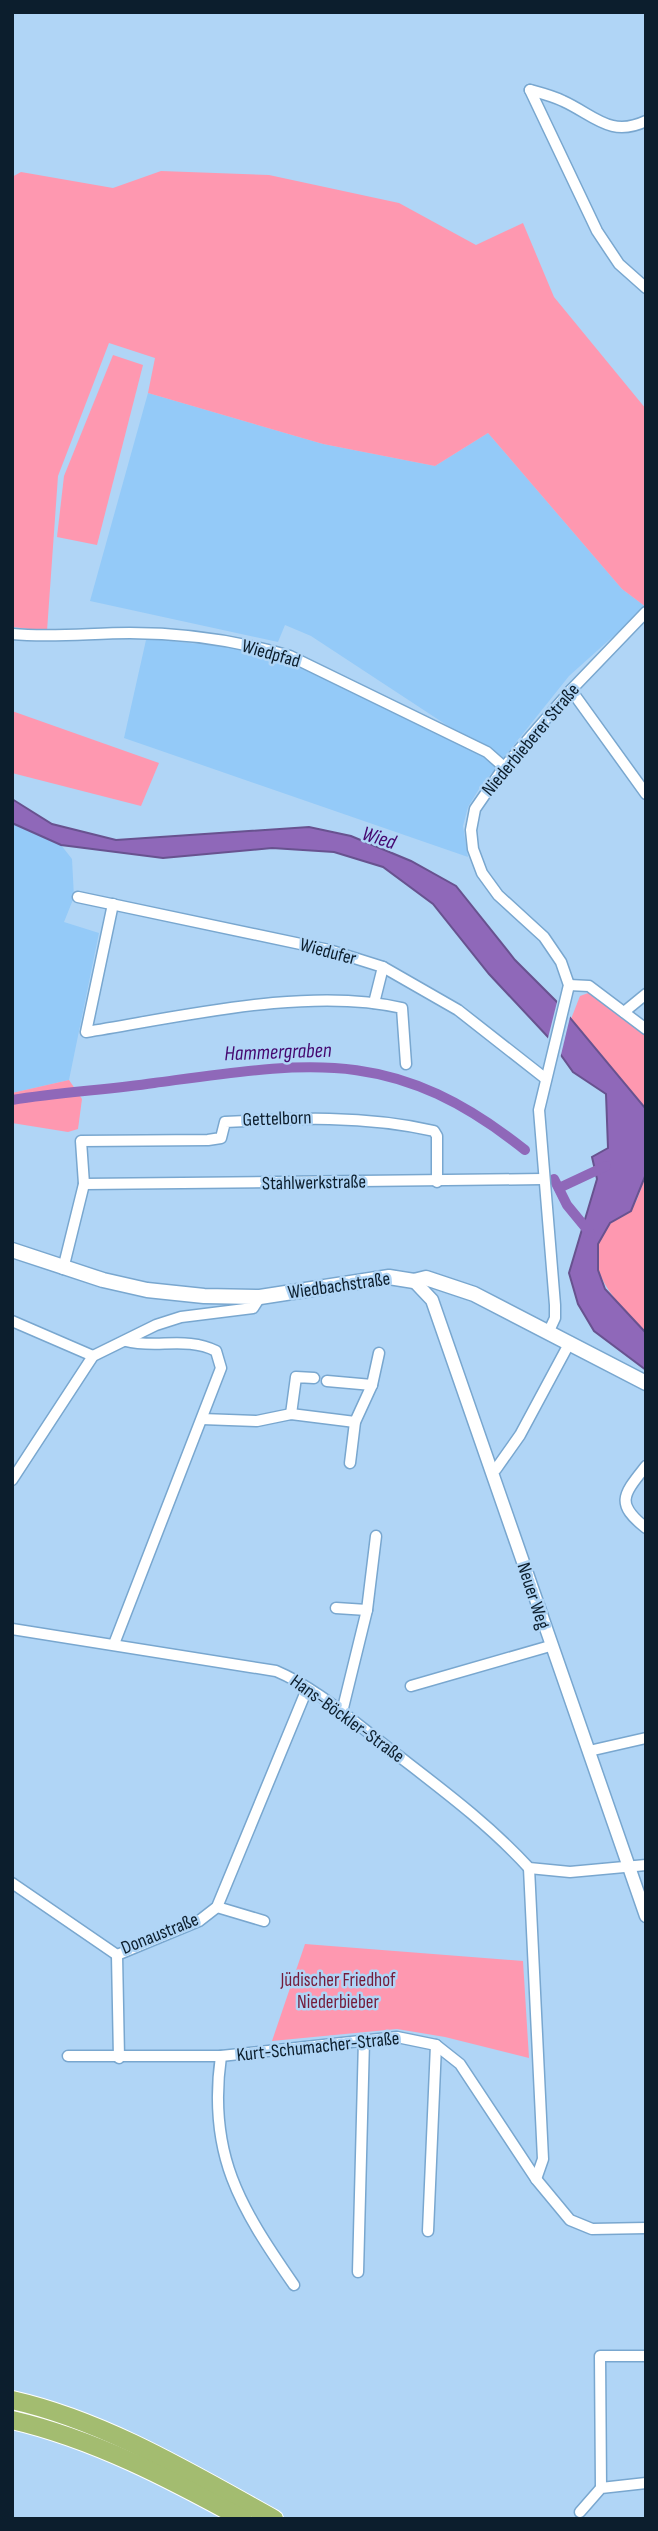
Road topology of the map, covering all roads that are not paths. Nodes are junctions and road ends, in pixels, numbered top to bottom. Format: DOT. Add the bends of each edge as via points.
graph roads {
  1 [pos="646,121"];
  2 [pos="643,283"];
  3 [pos="646,612"];
  4 [pos="12,634"];
  5 [pos="571,690"];
  6 [pos="504,767"];
  7 [pos="646,794"];
  8 [pos="78,897"];
  9 [pos="113,904"];
  10 [pos="383,967"];
  11 [pos="569,985"];
  12 [pos="646,994"];
  13 [pos="374,1003"];
  14 [pos="624,1012"];
  15 [pos="646,1029"];
  16 [pos="406,1064"];
  17 [pos="546,1079"];
  18 [pos="543,1179"];
  19 [pos="437,1182"];
  20 [pos="84,1184"];
  21 [pos="12,1250"];
  22 [pos="63,1269"];
  23 [pos="414,1281"];
  24 [pos="260,1297"];
  25 [pos="12,1321"];
  26 [pos="549,1331"];
  27 [pos="125,1341"];
  28 [pos="570,1342"];
  29 [pos="379,1353"];
  30 [pos="93,1356"];
  31 [pos="282,1375"];
  32 [pos="296,1377"];
  33 [pos="314,1378"];
  34 [pos="327,1381"];
  35 [pos="646,1383"];
  36 [pos="372,1385"];
  37 [pos="291,1414"];
  38 [pos="202,1419"];
  39 [pos="355,1422"];
  40 [pos="12,1456"];
  41 [pos="26,1461"];
  42 [pos="350,1463"];
  43 [pos="646,1466"];
  44 [pos="491,1471"];
  45 [pos="12,1480"];
  46 [pos="646,1528"];
  47 [pos="376,1536"];
  48 [pos="336,1608"];
  49 [pos="367,1610"];
  50 [pos="12,1629"];
  51 [pos="114,1644"];
  52 [pos="550,1646"];
  53 [pos="411,1686"];
  54 [pos="307,1689"];
  55 [pos="342,1712"];
  56 [pos="646,1738"];
  57 [pos="589,1751"];
  58 [pos="646,1865"];
  59 [pos="629,1867"];
  60 [pos="529,1868"];
  61 [pos="12,1883"];
  62 [pos="217,1907"];
  63 [pos="646,1916"];
  64 [pos="264,1922"];
  65 [pos="117,1955"];
  66 [pos="364,2040"];
  67 [pos="436,2045"];
  68 [pos="68,2056"];
  69 [pos="221,2056"];
  70 [pos="119,2058"];
  71 [pos="536,2179"];
  72 [pos="646,2228"];
  73 [pos="428,2231"];
  74 [pos="358,2272"];
  75 [pos="294,2285"];
  76 [pos="646,2356"];
  77 [pos="12,2400"];
  78 [pos="12,2420"];
  79 [pos="646,2483"];
  80 [pos="601,2488"];
  81 [pos="580,2512"];
  82 [pos="243,2519"];
  83 [pos="274,2519"];
  1 -- 2 [label="street" via="613,127 562,100 530,90 597,231 620,264"];
  3 -- 5 [label="street, Niederbieberer Straße"];
  4 -- 6 [label="street, Wiedpfad" via="142,633 268,649 487,752"];
  5 -- 6 [label="street, Niederbieberer Straße"];
  5 -- 7 [label="street"];
  6 -- 11 [label="street, Niederbieberer Straße" via="475,809 471,830 475,858 498,895 544,937 561,962"];
  8 -- 9 [label="street, Wiedufer"];
  9 -- 10 [label="street, Wiedufer" via="329,950"];
  9 -- 13 [label="street" via="86,1031 262,1004"];
  10 -- 13 [label="street"];
  10 -- 17 [label="street, Wiedufer" via="458,1010"];
  11 -- 14 [label="street" via="589,986"];
  11 -- 17 [label="street"];
  12 -- 14 [label="street"];
  13 -- 16 [label="street" via="402,1008"];
  14 -- 15 [label="street"];
  17 -- 18 [label="street" via="539,1110"];
  18 -- 19 [label="street, Stahlwerkstraße"];
  18 -- 26 [label="street" via="555,1305"];
  19 -- 20 [label="street, Stahlwerkstraße"];
  19 -- 20 [label="street, Gettelborn" via="434,1131 312,1117 225,1122 221,1138 208,1140 81,1141"];
  20 -- 22 [label="street"];
  21 -- 22 [label="main road, Wiedbachstraße"];
  22 -- 24 [label="main road, Wiedbachstraße" via="147,1290"];
  23 -- 24 [label="main road, Wiedbachstraße" via="389,1277"];
  23 -- 26 [label="main road, Wiedbachstraße" via="426,1278 457,1287"];
  23 -- 44 [label="street, Neuer Weg" via="432,1300"];
  24 -- 27 [label="street" via="253,1308 181,1317"];
  25 -- 30 [label="street"];
  26 -- 28 [label="main road, Wiedbachstraße"];
  27 -- 30 [label="street"];
  27 -- 38 [label="street" via="175,1341 216,1351 220,1368"];
  28 -- 35 [label="main road, Wiedbachstraße"];
  28 -- 44 [label="street" via="520,1435"];
  29 -- 36 [label="street"];
  30 -- 41 [label="street"];
  31 -- 32 [label="street"];
  32 -- 33 [label="street"];
  32 -- 37 [label="street"];
  34 -- 36 [label="street"];
  36 -- 39 [label="street"];
  37 -- 38 [label="street" via="257,1421"];
  37 -- 39 [label="street"];
  38 -- 51 [label="street"];
  39 -- 42 [label="street"];
  40 -- 41 [label="street"];
  41 -- 45 [label="street"];
  43 -- 46 [label="street" via="625,1492 624,1502 627,1512"];
  44 -- 52 [label="street, Neuer Weg"];
  47 -- 49 [label="street"];
  48 -- 49 [label="street"];
  49 -- 55 [label="street"];
  50 -- 51 [label="street, Hans-Böckler-Straße"];
  51 -- 54 [label="street, Hans-Böckler-Straße" via="276,1671"];
  52 -- 53 [label="street"];
  52 -- 57 [label="street, Neuer Weg"];
  54 -- 55 [label="street, Hans-Böckler-Straße"];
  54 -- 62 [label="street, Donaustraße"];
  55 -- 60 [label="street, Hans-Böckler-Straße" via="493,1829"];
  56 -- 57 [label="street"];
  57 -- 59 [label="street, Neuer Weg"];
  58 -- 59 [label="street"];
  59 -- 60 [label="street" via="570,1872"];
  59 -- 63 [label="street, Neuer Weg"];
  60 -- 71 [label="street" via="543,2159"];
  61 -- 65 [label="street, Donaustraße"];
  62 -- 64 [label="street"];
  62 -- 65 [label="street, Donaustraße" via="198,1921"];
  65 -- 70 [label="street"];
  66 -- 67 [label="street, Kurt-Schumacher-Straße" via="407,2037"];
  66 -- 69 [label="street, Kurt-Schumacher-Straße"];
  66 -- 74 [label="street"];
  67 -- 71 [label="street, Kurt-Schumacher-Straße" via="460,2064"];
  67 -- 73 [label="street"];
  68 -- 70 [label="street, Kurt-Schumacher-Straße"];
  69 -- 70 [label="street, Kurt-Schumacher-Straße"];
  69 -- 75 [label="street" via="218,2133 230,2175 249,2221"];
  71 -- 72 [label="street, Kurt-Schumacher-Straße" via="580,2226"];
  76 -- 80 [label="street" via="600,2356"];
  77 -- 83 [label="highway" via="103,2431"];
  78 -- 82 [label="highway" via="96,2447 178,2483"];
  79 -- 80 [label="street"];
  80 -- 81 [label="street"];
}
